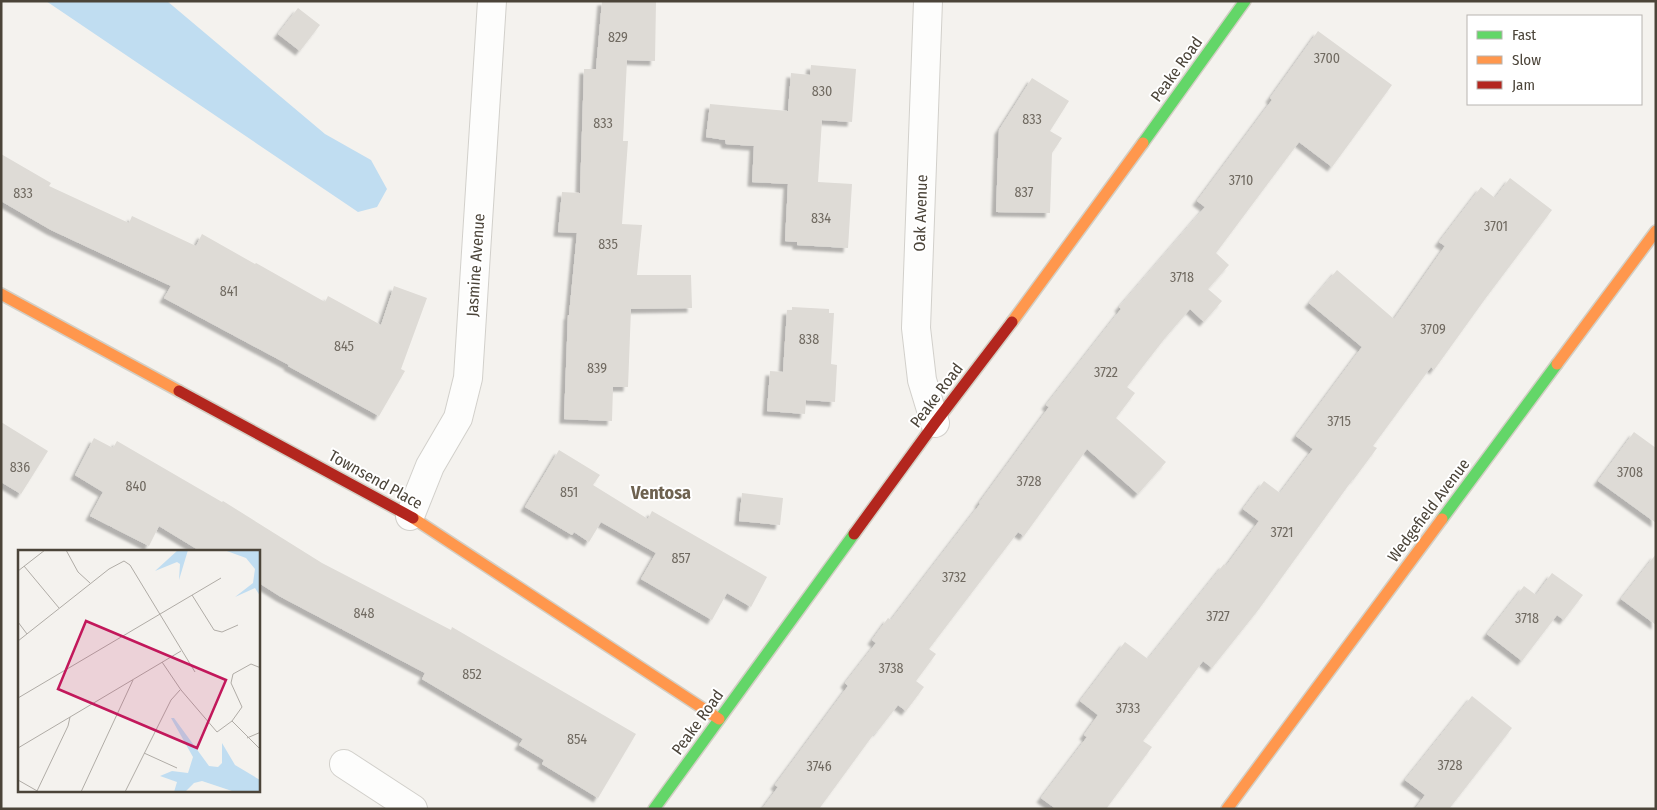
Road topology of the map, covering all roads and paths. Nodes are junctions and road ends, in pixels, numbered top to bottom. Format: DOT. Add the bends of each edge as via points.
graph roads {
  1 [pos="492,1"];
  2 [pos="928,1"];
  3 [pos="1245,1"];
  4 [pos="1656,232"];
  5 [pos="1,294"];
  6 [pos="934,423"];
  7 [pos="410,516"];
  8 [pos="719,719"];
  9 [pos="344,764"];
  10 [pos="413,809"];
  11 [pos="654,809"];
  12 [pos="1227,809"];
  1 -- 7 [label="street, Jasmine Avenue" via="468,378 458,418 430,466"];
  2 -- 6 [label="street, Oak Avenue" via="916,328 922,380"];
  3 -- 6 [label="street, Peake Road" via="1046,276"];
  4 -- 12 [label="street, Wedgefield Avenue"];
  5 -- 7 [label="street, Townsend Place"];
  6 -- 8 [label="street, Peake Road"];
  7 -- 8 [label="street, Townsend Place"];
  8 -- 11 [label="street, Peake Road"];
  9 -- 10 [label="street"];
}
